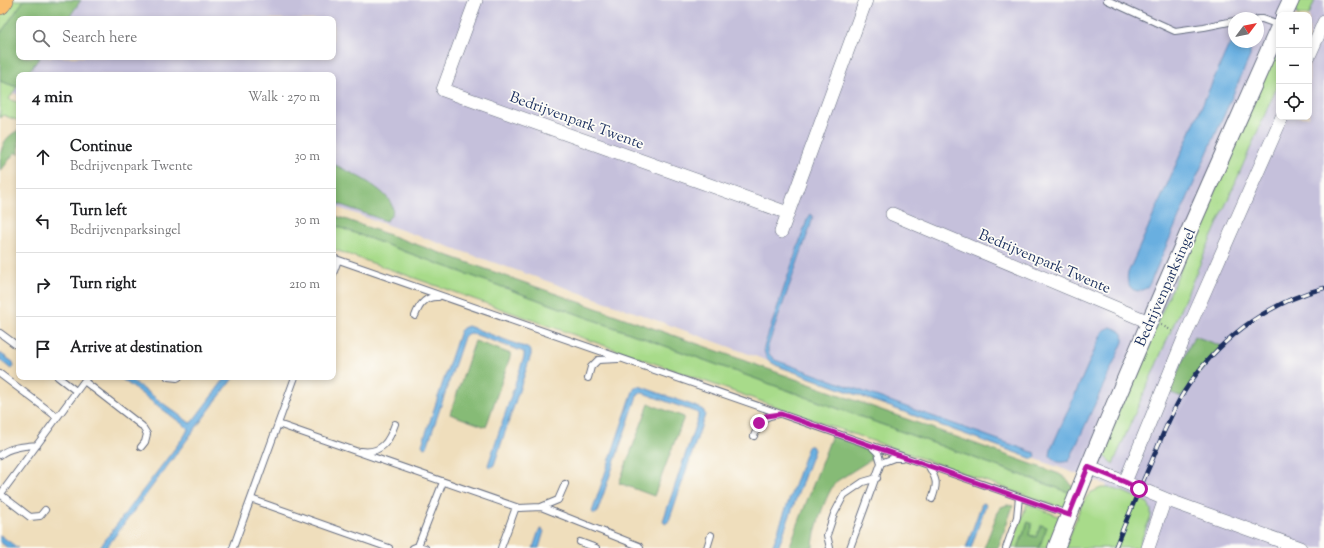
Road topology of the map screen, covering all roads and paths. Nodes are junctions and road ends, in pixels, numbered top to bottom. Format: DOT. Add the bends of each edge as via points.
graph roads {
  1 [pos="3,0"];
  2 [pos="475,0"];
  3 [pos="866,0"];
  4 [pos="1107,0"];
  5 [pos="1291,0"];
  6 [pos="0,4"];
  7 [pos="1285,12"];
  8 [pos="1264,20"];
  9 [pos="1228,22"];
  10 [pos="1324,22"];
  11 [pos="1276,25"];
  12 [pos="1276,33"];
  13 [pos="1316,41"];
  14 [pos="1281,120"];
  15 [pos="788,213"];
  16 [pos="892,214"];
  17 [pos="781,232"];
  18 [pos="336,259"];
  19 [pos="448,298"];
  20 [pos="414,316"];
  21 [pos="1149,322"];
  22 [pos="0,333"];
  23 [pos="1185,336"];
  24 [pos="16,345"];
  25 [pos="627,360"];
  26 [pos="0,374"];
  27 [pos="588,378"];
  28 [pos="62,380"];
  29 [pos="85,380"];
  30 [pos="87,380"];
  31 [pos="294,380"];
  32 [pos="76,391"];
  33 [pos="781,414"];
  34 [pos="57,417"];
  35 [pos="278,424"];
  36 [pos="396,424"];
  37 [pos="754,436"];
  38 [pos="37,445"];
  39 [pos="870,445"];
  40 [pos="141,447"];
  41 [pos="350,449"];
  42 [pos="0,455"];
  43 [pos="906,458"];
  44 [pos="881,463"];
  45 [pos="928,465"];
  46 [pos="1088,467"];
  47 [pos="877,478"];
  48 [pos="443,482"];
  49 [pos="1125,482"];
  50 [pos="565,484"];
  51 [pos="0,495"];
  52 [pos="1019,497"];
  53 [pos="251,499"];
  54 [pos="932,499"];
  55 [pos="1166,499"];
  56 [pos="516,507"];
  57 [pos="541,507"];
  58 [pos="45,510"];
  59 [pos="1069,515"];
  60 [pos="711,535"];
  61 [pos="580,542"];
  62 [pos="373,545"];
  63 [pos="415,547"];
  64 [pos="233,548"];
  65 [pos="389,548"];
  66 [pos="425,548"];
  67 [pos="501,548"];
  68 [pos="596,548"];
  69 [pos="640,548"];
  70 [pos="707,548"];
  71 [pos="830,548"];
  72 [pos="850,548"];
  73 [pos="1006,548"];
  74 [pos="1056,548"];
  75 [pos="1148,548"];
  76 [pos="1300,548"];
  1 -- 6 [label="highway"];
  2 -- 15 [label="street, Bedrijvenpark Twente" via="443,90"];
  3 -- 15 [label="street"];
  4 -- 9 [label="lane" via="1175,31"];
  5 -- 7 [label="street"];
  8 -- 11 [label="lane"];
  10 -- 13 [label="street"];
  12 -- 21 [label="street, Bedrijvenparksingel"];
  14 -- 23 [label="street"];
  15 -- 17 [label="street"];
  16 -- 21 [label="street, Bedrijvenpark Twente"];
  18 -- 19 [label="lane"];
  19 -- 20 [label="lane" via="432,296 419,306"];
  19 -- 25 [label="lane"];
  21 -- 23 [label="path"];
  21 -- 46 [label="street, Bedrijvenparksingel"];
  22 -- 24 [label="lane"];
  23 -- 49 [label="street"];
  25 -- 27 [label="lane" via="598,360 591,367"];
  25 -- 33 [label="lane"];
  26 -- 34 [label="lane"];
  28 -- 32 [label="lane"];
  29 -- 32 [label="lane"];
  30 -- 40 [label="lane" via="142,426 147,434"];
  31 -- 35 [label="lane"];
  32 -- 34 [label="lane"];
  33 -- 37 [label="lane" via="766,416 759,423"];
  33 -- 39 [label="lane"];
  34 -- 38 [label="lane"];
  35 -- 41 [label="lane"];
  35 -- 53 [label="lane"];
  36 -- 41 [label="lane" via="387,443 377,449 366,452"];
  38 -- 42 [label="lane" via="20,447"];
  38 -- 51 [label="lane"];
  39 -- 43 [label="lane"];
  39 -- 44 [label="lane" via="878,453"];
  41 -- 48 [label="lane"];
  43 -- 44 [label="lane" via="894,458"];
  43 -- 45 [label="lane"];
  44 -- 47 [label="lane"];
  45 -- 52 [label="lane"];
  45 -- 54 [label="lane" via="937,487"];
  46 -- 49 [label="street"];
  46 -- 59 [label="street, Bedrijvenparksingel"];
  47 -- 71 [label="lane" via="863,482 844,495 834,514 828,536"];
  47 -- 72 [label="lane"];
  48 -- 56 [label="lane"];
  48 -- 63 [label="lane"];
  49 -- 55 [label="street"];
  50 -- 57 [label="lane" via="558,500"];
  51 -- 58 [label="lane" via="30,517 40,516"];
  52 -- 59 [label="lane"];
  52 -- 73 [label="lane" via="1017,517"];
  53 -- 62 [label="lane"];
  53 -- 64 [label="lane"];
  55 -- 75 [label="street"];
  55 -- 76 [label="street"];
  56 -- 57 [label="lane"];
  56 -- 67 [label="lane"];
  57 -- 69 [label="lane"];
  59 -- 74 [label="street, Bedrijvenparksingel"];
  60 -- 70 [label="lane"];
  61 -- 68 [label="lane"];
  62 -- 65 [label="lane"];
  63 -- 66 [label="lane"];
}
